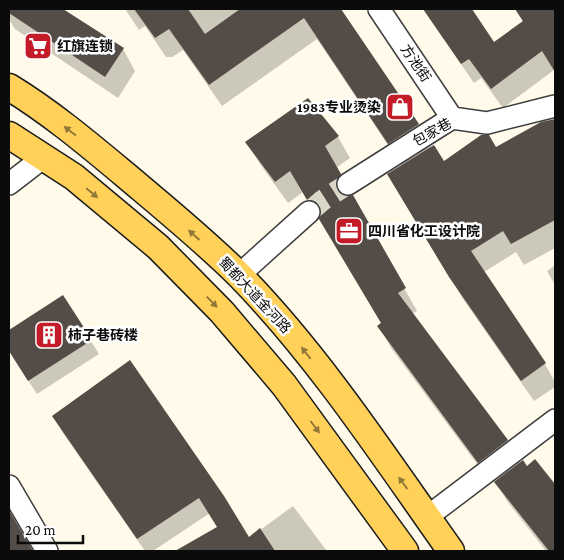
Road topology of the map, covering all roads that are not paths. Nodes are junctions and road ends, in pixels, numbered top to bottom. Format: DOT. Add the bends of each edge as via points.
graph roads {
  1 [pos="380,9"];
  2 [pos="9,87"];
  3 [pos="555,106"];
  4 [pos="452,118"];
  5 [pos="9,135"];
  6 [pos="44,157"];
  7 [pos="9,184"];
  8 [pos="348,184"];
  9 [pos="309,212"];
  10 [pos="240,275"];
  11 [pos="555,420"];
  12 [pos="9,486"];
  13 [pos="427,517"];
  14 [pos="48,551"];
  15 [pos="405,551"];
  16 [pos="451,551"];
  1 -- 4 [label="street, 方池街"];
  10 -- 2 [label="main road, 蜀都大道金河路, one-way" via="96,151"];
  3 -- 4 [label="street, 包家巷" via="487,123"];
  4 -- 8 [label="street, 包家巷"];
  5 -- 6 [label="main road"];
  6 -- 7 [label="street"];
  6 -- 15 [label="main road, one-way" via="74,177 158,246 222,312 284,385"];
  9 -- 10 [label="street"];
  13 -- 10 [label="main road, 蜀都大道金河路, one-way" via="338,393"];
  11 -- 13 [label="street"];
  12 -- 14 [label="street"];
  13 -- 16 [label="main road, 蜀都大道金河路"];
}
